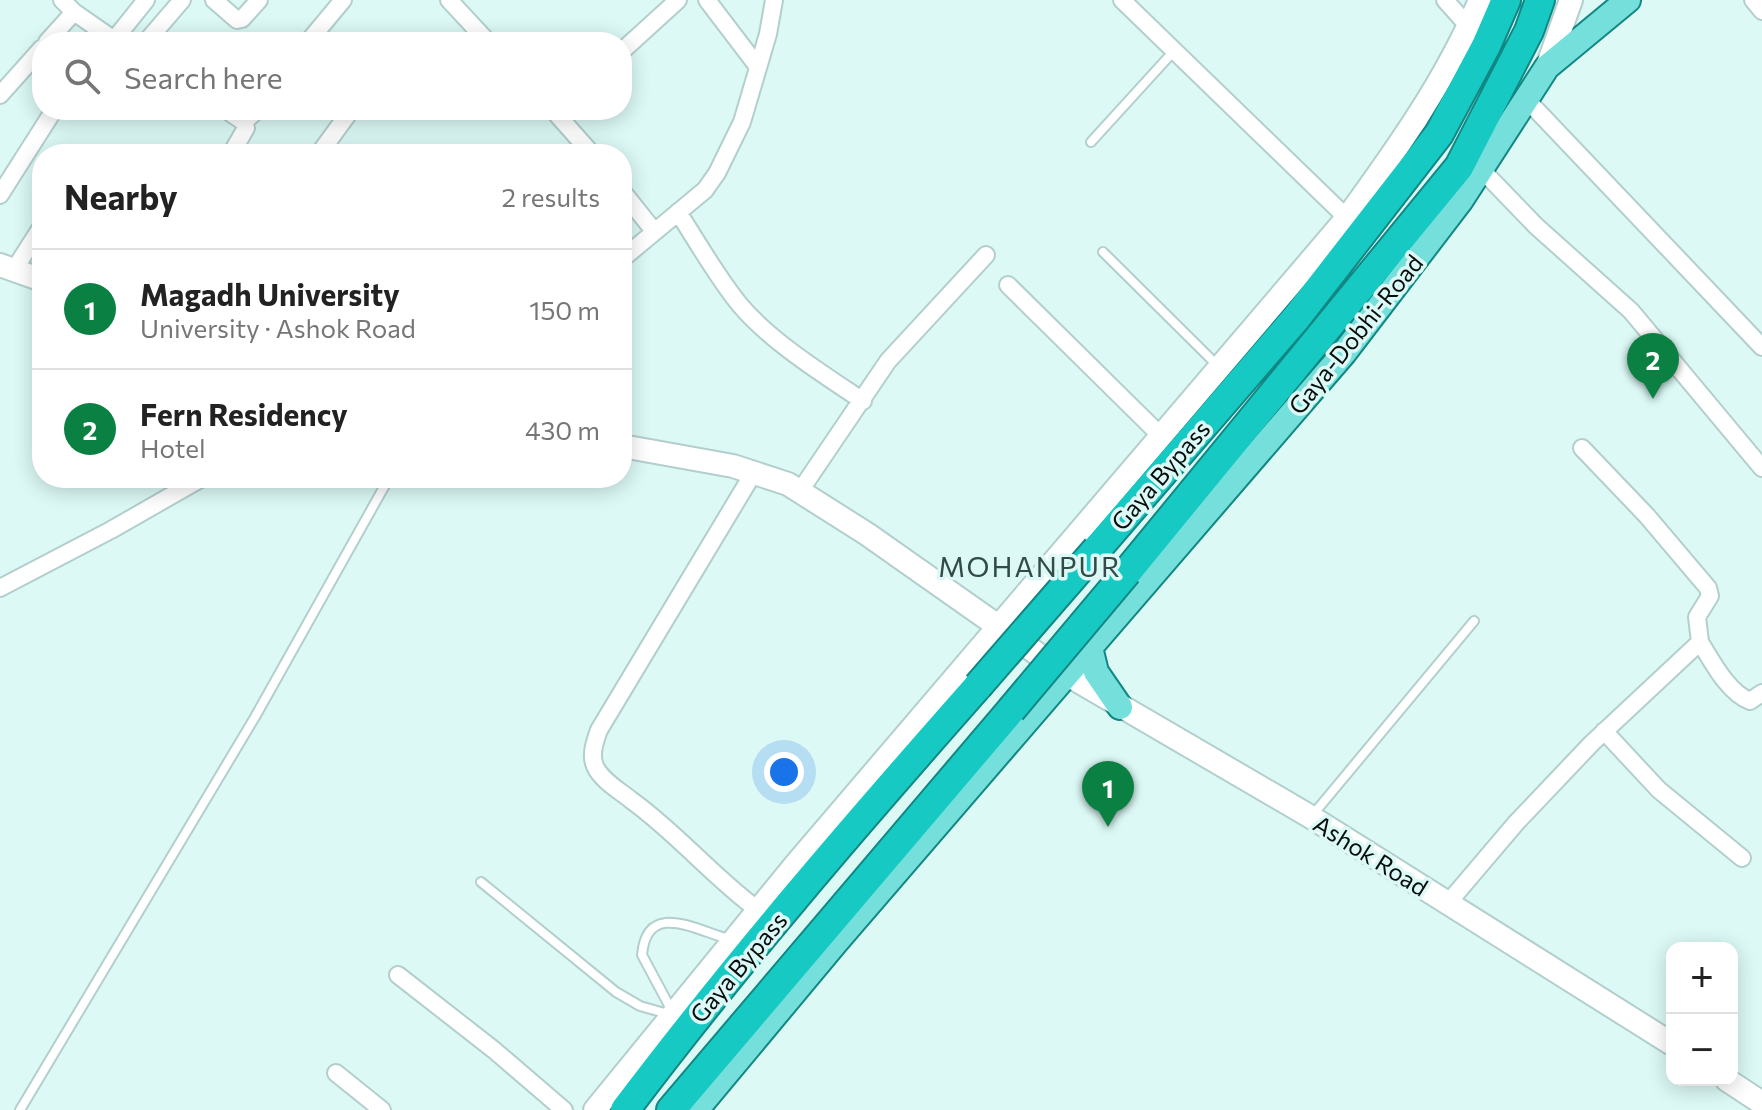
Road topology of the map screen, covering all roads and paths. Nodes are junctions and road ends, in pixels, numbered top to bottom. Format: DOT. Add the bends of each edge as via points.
graph roads {
  1 [pos="146,0"];
  2 [pos="182,0"];
  3 [pos="214,0"];
  4 [pos="259,0"];
  5 [pos="343,0"];
  6 [pos="449,0"];
  7 [pos="678,0"];
  8 [pos="707,0"];
  9 [pos="774,0"];
  10 [pos="1122,0"];
  11 [pos="1445,0"];
  12 [pos="1480,0"];
  13 [pos="1506,0"];
  14 [pos="1540,0"];
  15 [pos="1571,0"];
  16 [pos="1628,0"];
  17 [pos="1753,0"];
  18 [pos="68,6"];
  19 [pos="1762,11"];
  20 [pos="1469,27"];
  21 [pos="53,32"];
  22 [pos="103,32"];
  23 [pos="122,32"];
  24 [pos="155,32"];
  25 [pos="316,32"];
  26 [pos="479,32"];
  27 [pos="632,42"];
  28 [pos="1173,52"];
  29 [pos="32,59"];
  30 [pos="758,67"];
  31 [pos="1547,67"];
  32 [pos="0,95"];
  33 [pos="1526,99"];
  34 [pos="48,120"];
  35 [pos="249,120"];
  36 [pos="344,120"];
  37 [pos="563,120"];
  38 [pos="1091,142"];
  39 [pos="32,144"];
  40 [pos="238,144"];
  41 [pos="326,144"];
  42 [pos="583,144"];
  43 [pos="32,145"];
  44 [pos="1481,169"];
  45 [pos="0,195"];
  46 [pos="632,204"];
  47 [pos="678,212"];
  48 [pos="1347,218"];
  49 [pos="654,231"];
  50 [pos="32,238"];
  51 [pos="632,250"];
  52 [pos="1103,252"];
  53 [pos="986,255"];
  54 [pos="7,268"];
  55 [pos="32,277"];
  56 [pos="1008,285"];
  57 [pos="1762,347"];
  58 [pos="1220,369"];
  59 [pos="863,401"];
  60 [pos="1162,437"];
  61 [pos="632,448"];
  62 [pos="1582,448"];
  63 [pos="1762,468"];
  64 [pos="754,472"];
  65 [pos="184,488"];
  66 [pos="383,488"];
  67 [pos="800,491"];
  68 [pos="0,588"];
  69 [pos="1474,621"];
  70 [pos="1000,628"];
  71 [pos="1700,642"];
  72 [pos="1090,647"];
  73 [pos="1070,670"];
  74 [pos="1762,693"];
  75 [pos="1120,707"];
  76 [pos="1604,731"];
  77 [pos="1311,817"];
  78 [pos="1742,858"];
  79 [pos="481,882"];
  80 [pos="1448,903"];
  81 [pos="758,910"];
  82 [pos="734,940"];
  83 [pos="398,975"];
  84 [pos="674,1016"];
  85 [pos="1666,1040"];
  86 [pos="336,1073"];
  87 [pos="1736,1086"];
  88 [pos="1762,1103"];
  89 [pos="20,1110"];
  90 [pos="382,1110"];
  91 [pos="564,1110"];
  92 [pos="595,1110"];
  93 [pos="625,1110"];
  94 [pos="671,1110"];
  95 [pos="696,1110"];
  1 -- 23 [label="street"];
  2 -- 24 [label="street"];
  3 -- 4 [label="street" via="237,20"];
  5 -- 25 [label="street"];
  6 -- 26 [label="street"];
  7 -- 27 [label="street"];
  8 -- 30 [label="street"];
  9 -- 30 [label="street"];
  10 -- 28 [label="street"];
  11 -- 20 [label="street"];
  12 -- 20 [label="street"];
  13 -- 93 [label="highway, Gaya Bypass, bridge" via="1439,134 1297,317 857,824"];
  14 -- 94 [label="highway, bridge" via="1459,167 1127,572"];
  15 -- 31 [label="street"];
  16 -- 31 [label="main road, Gaya-Dobhi-Road"];
  17 -- 19 [label="street"];
  18 -- 21 [label="street"];
  18 -- 22 [label="street"];
  20 -- 48 [label="street" via="1410,132"];
  28 -- 38 [label="lane"];
  28 -- 48 [label="street"];
  29 -- 32 [label="street"];
  30 -- 47 [label="street" via="742,122 717,173"];
  31 -- 33 [label="main road, Gaya-Dobhi-Road"];
  33 -- 44 [label="main road, Gaya-Dobhi-Road"];
  33 -- 57 [label="street"];
  34 -- 39 [label="street"];
  35 -- 40 [label="street"];
  36 -- 41 [label="street"];
  37 -- 42 [label="street"];
  43 -- 45 [label="street"];
  44 -- 63 [label="street" via="1631,311"];
  44 -- 72 [label="main road, Gaya-Dobhi-Road" via="1344,353"];
  46 -- 49 [label="street"];
  47 -- 49 [label="street"];
  47 -- 59 [label="street" via="750,316"];
  48 -- 58 [label="street"];
  49 -- 51 [label="street"];
  50 -- 54 [label="street"];
  52 -- 58 [label="lane"];
  53 -- 59 [label="street" via="901,346"];
  54 -- 55 [label="street"];
  56 -- 60 [label="street"];
  58 -- 60 [label="street"];
  59 -- 67 [label="street"];
  60 -- 70 [label="street"];
  61 -- 64 [label="street, Ashok Road"];
  62 -- 71 [label="street" via="1708,588 1710,596 1697,621"];
  64 -- 67 [label="street, Ashok Road"];
  64 -- 81 [label="street" via="599,730 593,755 595,768 607,780"];
  65 -- 68 [label="street"];
  66 -- 89 [label="lane" via="250,725"];
  67 -- 70 [label="street, Ashok Road"];
  69 -- 77 [label="lane"];
  70 -- 73 [label="street, Ashok Road"];
  70 -- 81 [label="street"];
  71 -- 74 [label="street" via="1741,696 1750,701"];
  71 -- 76 [label="street"];
  72 -- 73 [label="main road, Gaya-Dobhi-Road"];
  72 -- 75 [label="main road" via="1096,672"];
  73 -- 75 [label="street, Ashok Road"];
  73 -- 95 [label="main road, Gaya-Dobhi-Road"];
  75 -- 77 [label="street, Ashok Road"];
  76 -- 78 [label="street" via="1659,790"];
  76 -- 80 [label="street"];
  77 -- 80 [label="street, Ashok Road"];
  79 -- 84 [label="lane" via="616,992"];
  80 -- 85 [label="street, Ashok Road"];
  81 -- 82 [label="street"];
  82 -- 84 [label="street"];
  82 -- 84 [label="lane" via="676,922 655,925 642,955"];
  83 -- 91 [label="street"];
  84 -- 92 [label="street"];
  86 -- 90 [label="street"];
  87 -- 88 [label="street"];
}
